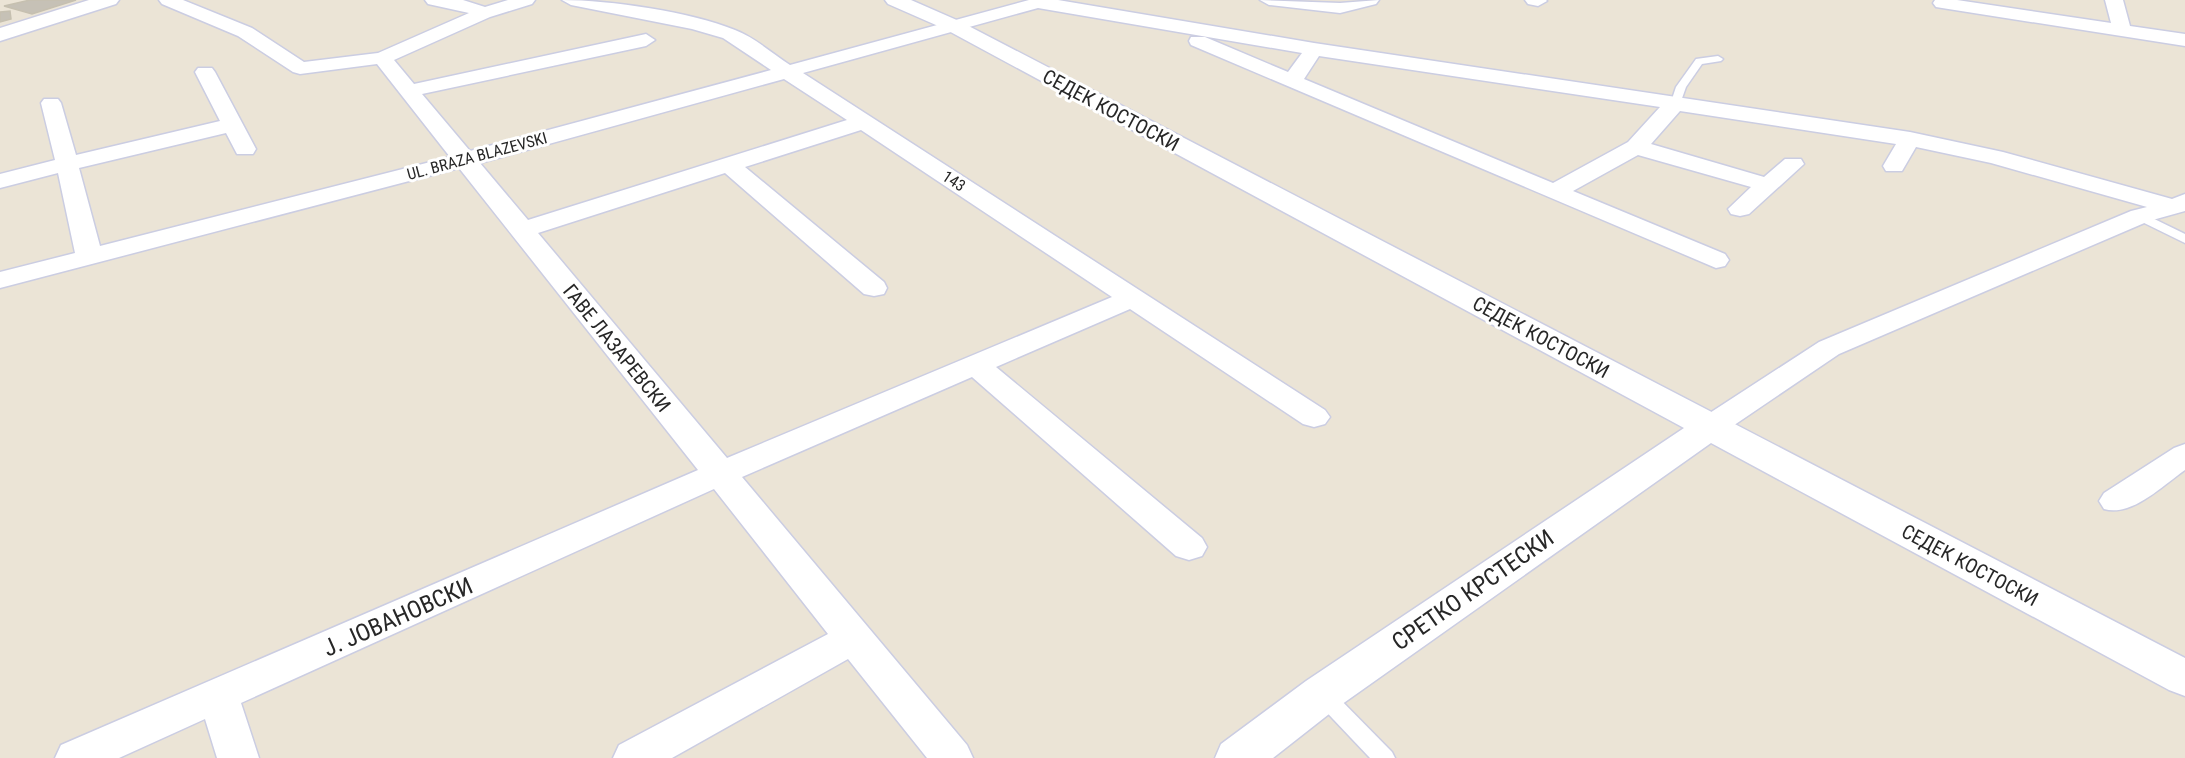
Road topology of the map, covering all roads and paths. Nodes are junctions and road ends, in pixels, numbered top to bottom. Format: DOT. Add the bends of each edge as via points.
graph roads {
  1 [pos="86,0"];
  2 [pos="109,0"];
  3 [pos="168,0"];
  4 [pos="434,0"];
  5 [pos="526,0"];
  6 [pos="571,0"];
  7 [pos="895,0"];
  8 [pos="1269,0"];
  9 [pos="1370,0"];
  10 [pos="2114,0"];
  11 [pos="1044,1"];
  12 [pos="1941,3"];
  13 [pos="484,13"];
  14 [pos="952,25"];
  15 [pos="0,27"];
  16 [pos="2122,30"];
  17 [pos="1199,34"];
  18 [pos="0,35"];
  19 [pos="646,40"];
  20 [pos="2185,40"];
  21 [pos="1314,48"];
  22 [pos="382,58"];
  23 [pos="1718,58"];
  24 [pos="205,72"];
  25 [pos="789,73"];
  26 [pos="1292,81"];
  27 [pos="408,91"];
  28 [pos="1676,102"];
  29 [pos="51,103"];
  30 [pos="864,122"];
  31 [pos="232,125"];
  32 [pos="1910,139"];
  33 [pos="1636,147"];
  34 [pos="245,149"];
  35 [pos="464,160"];
  36 [pos="67,164"];
  37 [pos="1793,164"];
  38 [pos="729,165"];
  39 [pos="1894,166"];
  40 [pos="0,181"];
  41 [pos="1768,185"];
  42 [pos="1553,192"];
  43 [pos="2182,206"];
  44 [pos="1740,208"];
  45 [pos="2140,216"];
  46 [pos="521,230"];
  47 [pos="2185,239"];
  48 [pos="89,256"];
  49 [pos="1716,260"];
  50 [pos="0,280"];
  51 [pos="874,288"];
  52 [pos="1133,298"];
  53 [pos="976,365"];
  54 [pos="1314,417"];
  55 [pos="1710,427"];
  56 [pos="2181,462"];
  57 [pos="719,474"];
  58 [pos="2116,501"];
  59 [pos="1189,547"];
  60 [pos="855,637"];
  61 [pos="2185,678"];
  62 [pos="1322,694"];
  63 [pos="219,697"];
  64 [pos="76,758"];
  65 [pos="238,758"];
  66 [pos="634,758"];
  67 [pos="952,758"];
  68 [pos="1238,758"];
  69 [pos="1384,758"];
  1 -- 15 [label="main road"];
  2 -- 18 [label="main road"];
  3 -- 22 [label="street" via="245,32 300,68"];
  4 -- 13 [label="street"];
  5 -- 13 [label="street"];
  6 -- 25 [label="street, 143" via="730,34"];
  7 -- 14 [label="main road, СЕДЕК КОСТОСКИ"];
  8 -- 9 [label="street" via="1340,8"];
  10 -- 16 [label="street"];
  11 -- 14 [label="street, UL. BRAZA BLAZEVSKI"];
  11 -- 17 [label="street"];
  12 -- 16 [label="street"];
  13 -- 22 [label="street"];
  14 -- 25 [label="street, UL. BRAZA BLAZEVSKI"];
  14 -- 55 [label="main road, СЕДЕК КОСТОСКИ"];
  16 -- 20 [label="street"];
  17 -- 21 [label="street"];
  17 -- 26 [label="street"];
  19 -- 27 [label="street"];
  21 -- 26 [label="street"];
  21 -- 28 [label="street"];
  22 -- 27 [label="street, ГАВЕ ЛАЗАРЕВСКИ"];
  23 -- 28 [label="lane" via="1699,62 1681,87"];
  24 -- 31 [label="street"];
  25 -- 30 [label="street, 143"];
  25 -- 35 [label="street, UL. BRAZA BLAZEVSKI"];
  26 -- 42 [label="street"];
  27 -- 35 [label="street, ГАВЕ ЛАЗАРЕВСКИ"];
  28 -- 32 [label="street"];
  28 -- 33 [label="street"];
  29 -- 36 [label="street"];
  30 -- 38 [label="street"];
  30 -- 52 [label="street, 143"];
  31 -- 34 [label="street"];
  31 -- 36 [label="street"];
  32 -- 39 [label="street"];
  32 -- 43 [label="street"];
  33 -- 41 [label="street"];
  33 -- 42 [label="street"];
  35 -- 46 [label="street, ГАВЕ ЛАЗАРЕВСКИ"];
  35 -- 48 [label="street, UL. BRAZA BLAZEVSKI"];
  36 -- 40 [label="street"];
  36 -- 48 [label="street"];
  37 -- 41 [label="street"];
  38 -- 46 [label="street"];
  38 -- 51 [label="street"];
  41 -- 44 [label="street"];
  42 -- 49 [label="street"];
  43 -- 45 [label="street"];
  45 -- 47 [label="lane"];
  45 -- 55 [label="street" via="1829,348"];
  46 -- 57 [label="street, ГАВЕ ЛАЗАРЕВСКИ"];
  48 -- 50 [label="street, UL. BRAZA BLAZEVSKI"];
  52 -- 53 [label="street, Ј. ЈОВАНОВСКИ"];
  52 -- 54 [label="street, 143"];
  53 -- 57 [label="street, Ј. ЈОВАНОВСКИ"];
  53 -- 59 [label="street"];
  55 -- 61 [label="main road, СЕДЕК КОСТОСКИ"];
  55 -- 62 [label="main road, СРЕТКО КРСТЕСКИ"];
  56 -- 58 [label="street"];
  57 -- 60 [label="street, ГАВЕ ЛАЗАРЕВСКИ"];
  57 -- 63 [label="street, Ј. ЈОВАНОВСКИ"];
  60 -- 66 [label="street"];
  60 -- 67 [label="street, ГАВЕ ЛАЗАРЕВСКИ"];
  62 -- 68 [label="main road, СРЕТКО КРСТЕСКИ"];
  62 -- 69 [label="lane"];
  63 -- 64 [label="street, Ј. ЈОВАНОВСКИ"];
  63 -- 65 [label="street"];
}
